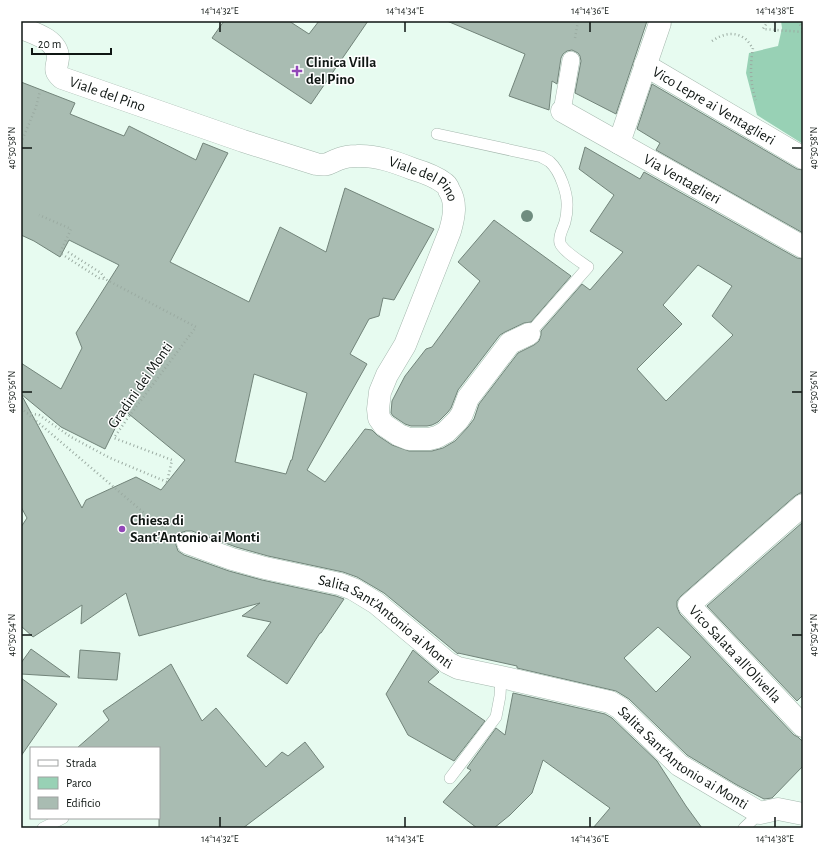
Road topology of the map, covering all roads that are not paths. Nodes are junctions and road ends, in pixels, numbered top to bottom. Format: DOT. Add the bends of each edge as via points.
graph roads {
  1 [pos="660,23"];
  2 [pos="21,28"];
  3 [pos="571,60"];
  4 [pos="646,65"];
  5 [pos="562,110"];
  6 [pos="437,134"];
  7 [pos="619,143"];
  8 [pos="803,158"];
  9 [pos="803,247"];
  10 [pos="529,334"];
  11 [pos="803,505"];
  12 [pos="188,543"];
  13 [pos="501,677"];
  14 [pos="803,726"];
  15 [pos="450,778"];
  16 [pos="760,813"];
  17 [pos="803,814"];
  18 [pos="61,819"];
  19 [pos="43,828"];
  20 [pos="744,828"];
  1 -- 4 [label="street"];
  2 -- 10 [label="street, Viale del Pino" via="51,43 58,57 57,71 62,78 316,164 326,165 341,158 357,156 373,157 421,172 444,183 454,204 450,231 405,345 387,375 378,400 379,418 399,436 429,439 446,432 458,420 468,398 510,343"];
  3 -- 5 [label="street"];
  4 -- 7 [label="street"];
  4 -- 8 [label="street, Vico Lepre ai Ventaglieri"];
  5 -- 7 [label="street, Via Ventaglieri"];
  6 -- 10 [label="lane" via="542,158 550,162 560,177 568,207 559,240 567,251 588,267"];
  7 -- 9 [label="street, Via Ventaglieri"];
  11 -- 14 [label="street, Vico Salata all'Olivella" via="689,605"];
  12 -- 13 [label="street, Salita Sant'Antonio ai Monti" via="232,559 353,589 376,603 448,664"];
  13 -- 15 [label="lane" via="496,717"];
  13 -- 16 [label="street, Salita Sant'Antonio ai Monti" via="610,702 620,708 679,765"];
  16 -- 17 [label="street" via="778,809"];
  16 -- 20 [label="lane"];
  18 -- 19 [label="lane"];
}
